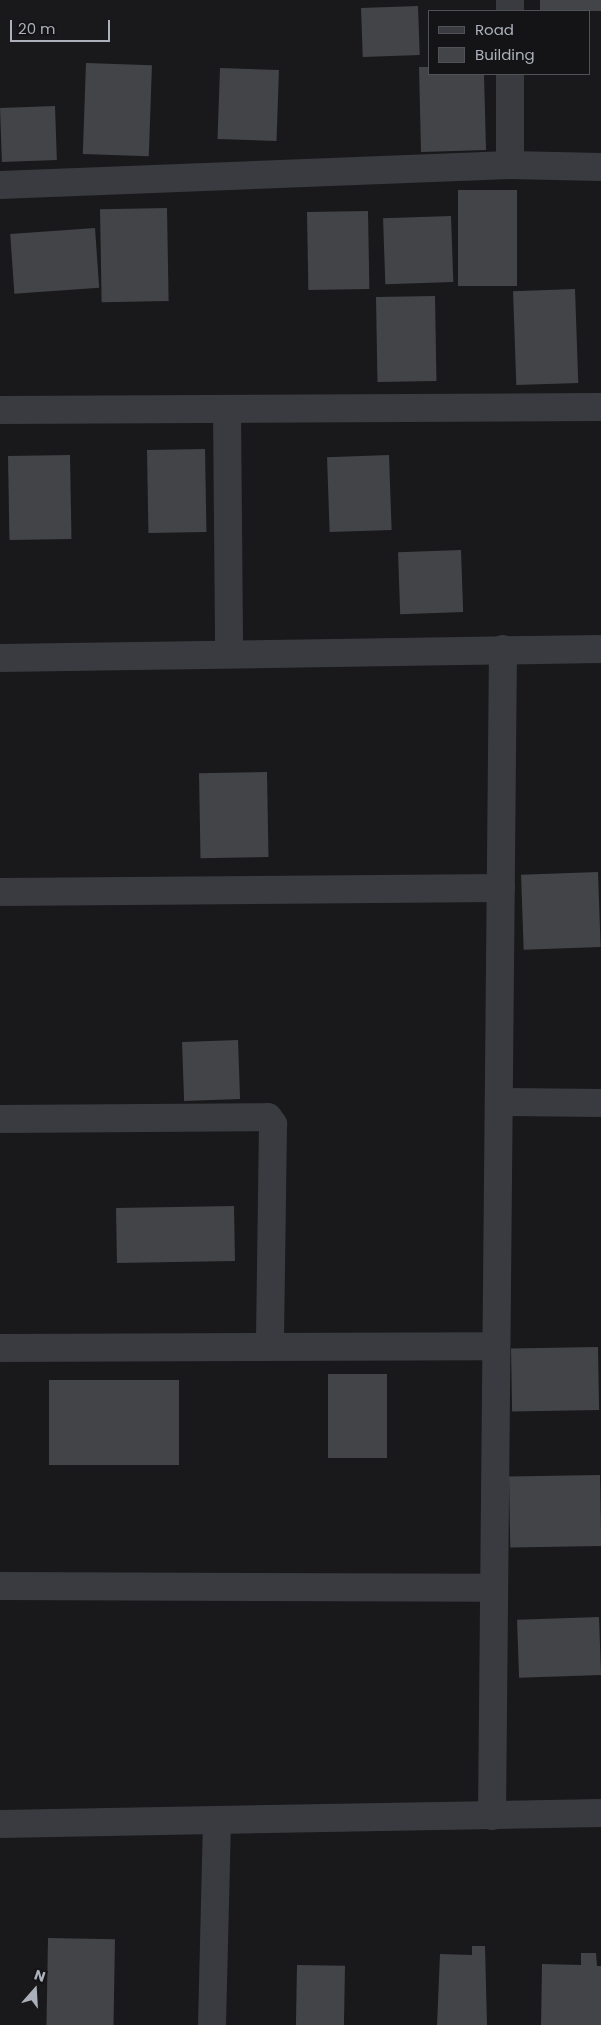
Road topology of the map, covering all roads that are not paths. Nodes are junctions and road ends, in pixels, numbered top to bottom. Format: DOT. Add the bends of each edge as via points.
graph roads {
  1 [pos="510,75"];
  2 [pos="510,165"];
  3 [pos="601,167"];
  4 [pos="0,185"];
  5 [pos="601,407"];
  6 [pos="228,409"];
  7 [pos="0,410"];
  8 [pos="503,649"];
  9 [pos="601,649"];
  10 [pos="228,653"];
  11 [pos="0,658"];
  12 [pos="500,888"];
  13 [pos="0,892"];
  14 [pos="499,1102"];
  15 [pos="601,1103"];
  16 [pos="0,1119"];
  17 [pos="496,1346"];
  18 [pos="270,1347"];
  19 [pos="0,1348"];
  20 [pos="0,1586"];
  21 [pos="494,1588"];
  22 [pos="601,1813"];
  23 [pos="492,1816"];
  24 [pos="217,1821"];
  25 [pos="0,1824"];
  26 [pos="212,2025"];
  1 -- 2 [label="street"];
  2 -- 3 [label="street"];
  2 -- 4 [label="street"];
  5 -- 6 [label="street"];
  6 -- 7 [label="street"];
  6 -- 10 [label="street"];
  8 -- 9 [label="street"];
  8 -- 10 [label="street"];
  8 -- 12 [label="street"];
  10 -- 11 [label="street"];
  12 -- 13 [label="street"];
  12 -- 14 [label="street"];
  14 -- 15 [label="street"];
  14 -- 17 [label="street"];
  16 -- 18 [label="street" via="268,1117 273,1124"];
  17 -- 18 [label="street"];
  17 -- 21 [label="street"];
  18 -- 19 [label="street"];
  20 -- 21 [label="street"];
  21 -- 23 [label="street"];
  22 -- 23 [label="street"];
  23 -- 24 [label="street"];
  24 -- 25 [label="street"];
  24 -- 26 [label="street"];
}
